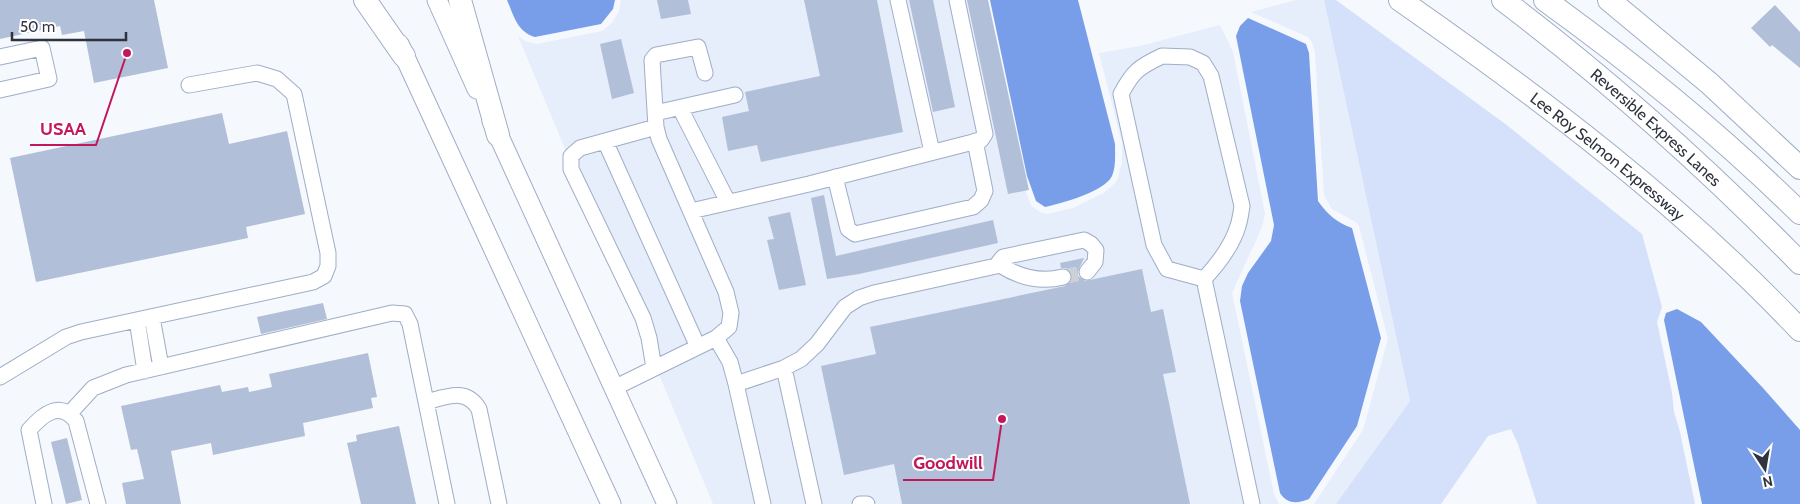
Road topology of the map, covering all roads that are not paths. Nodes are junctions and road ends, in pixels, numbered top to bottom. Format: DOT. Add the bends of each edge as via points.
graph roads {
  1 [pos="365,0"];
  2 [pos="378,0"];
  3 [pos="437,0"];
  4 [pos="460,0"];
  5 [pos="898,0"];
  6 [pos="957,0"];
  7 [pos="1400,0"];
  8 [pos="1503,0"];
  9 [pos="1546,0"];
  10 [pos="1609,0"];
  11 [pos="0,56"];
  12 [pos="404,56"];
  13 [pos="705,73"];
  14 [pos="189,85"];
  15 [pos="0,90"];
  16 [pos="735,95"];
  17 [pos="680,108"];
  18 [pos="656,120"];
  19 [pos="498,135"];
  20 [pos="605,140"];
  21 [pos="975,141"];
  22 [pos="932,152"];
  23 [pos="1800,168"];
  24 [pos="835,177"];
  25 [pos="728,202"];
  26 [pos="690,211"];
  27 [pos="1800,213"];
  28 [pos="1800,263"];
  29 [pos="996,266"];
  30 [pos="1087,272"];
  31 [pos="1063,277"];
  32 [pos="1204,279"];
  33 [pos="152,317"];
  34 [pos="137,320"];
  35 [pos="1800,330"];
  36 [pos="716,338"];
  37 [pos="698,347"];
  38 [pos="161,367"];
  39 [pos="654,368"];
  40 [pos="784,368"];
  41 [pos="145,371"];
  42 [pos="0,377"];
  43 [pos="736,384"];
  44 [pos="614,388"];
  45 [pos="426,402"];
  46 [pos="70,413"];
  47 [pos="44,504"];
  48 [pos="98,504"];
  49 [pos="447,504"];
  50 [pos="499,504"];
  51 [pos="611,504"];
  52 [pos="667,504"];
  53 [pos="763,504"];
  54 [pos="814,504"];
  55 [pos="860,504"];
  56 [pos="867,504"];
  57 [pos="1252,504"];
  1 -- 12 [label="highway"];
  2 -- 12 [label="main road"];
  3 -- 19 [label="main road"];
  4 -- 19 [label="highway"];
  5 -- 22 [label="lane"];
  6 -- 21 [label="lane" via="985,134"];
  7 -- 35 [label="highway, Lee Roy Selmon Expressway" via="1603,149 1727,259"];
  8 -- 28 [label="highway, Reversible Express Lanes" via="1666,134"];
  9 -- 27 [label="highway" via="1671,96"];
  10 -- 23 [label="highway" via="1709,82"];
  11 -- 15 [label="lane" via="42,48 49,79"];
  12 -- 51 [label="main road"];
  13 -- 18 [label="lane" via="698,47 656,54 652,60"];
  14 -- 33 [label="lane" via="257,73 277,79 294,94 328,252 328,266 324,276 313,282"];
  16 -- 17 [label="lane"];
  17 -- 18 [label="lane"];
  17 -- 25 [label="lane"];
  18 -- 20 [label="lane"];
  18 -- 26 [label="lane" via="659,139"];
  19 -- 44 [label="main road"];
  20 -- 37 [label="lane"];
  20 -- 39 [label="lane" via="580,148 572,156 571,170 643,318"];
  21 -- 22 [label="lane"];
  21 -- 24 [label="lane" via="985,191 973,207 856,234 848,229"];
  22 -- 24 [label="lane"];
  24 -- 25 [label="lane"];
  25 -- 26 [label="lane"];
  26 -- 36 [label="lane" via="726,292 731,313 728,327"];
  29 -- 30 [label="lane" via="1003,257 1084,240 1096,250 1095,262"];
  29 -- 31 [label="lane" via="1032,280"];
  29 -- 40 [label="lane" via="859,298 845,307 818,344 802,359"];
  32 -- 32 [label="lane" via="1230,243 1242,206 1212,76 1202,63 1190,57 1162,56 1143,65 1130,77 1121,94 1154,245 1167,269"];
  32 -- 57 [label="lane"];
  33 -- 34 [label="lane"];
  33 -- 38 [label="lane"];
  34 -- 41 [label="lane"];
  34 -- 42 [label="lane" via="66,337"];
  36 -- 37 [label="lane"];
  36 -- 43 [label="lane" via="730,362"];
  37 -- 39 [label="lane"];
  38 -- 41 [label="lane"];
  38 -- 45 [label="lane" via="392,313 405,314 410,324"];
  39 -- 44 [label="lane"];
  40 -- 43 [label="lane"];
  40 -- 54 [label="lane"];
  41 -- 46 [label="lane" via="93,388"];
  43 -- 53 [label="lane"];
  44 -- 52 [label="main road"];
  45 -- 49 [label="lane"];
  45 -- 50 [label="lane" via="460,394 476,403"];
  46 -- 47 [label="lane" via="60,410 40,417 29,430"];
  46 -- 48 [label="lane" via="76,421"];
  55 -- 56 [label="lane"];
}
